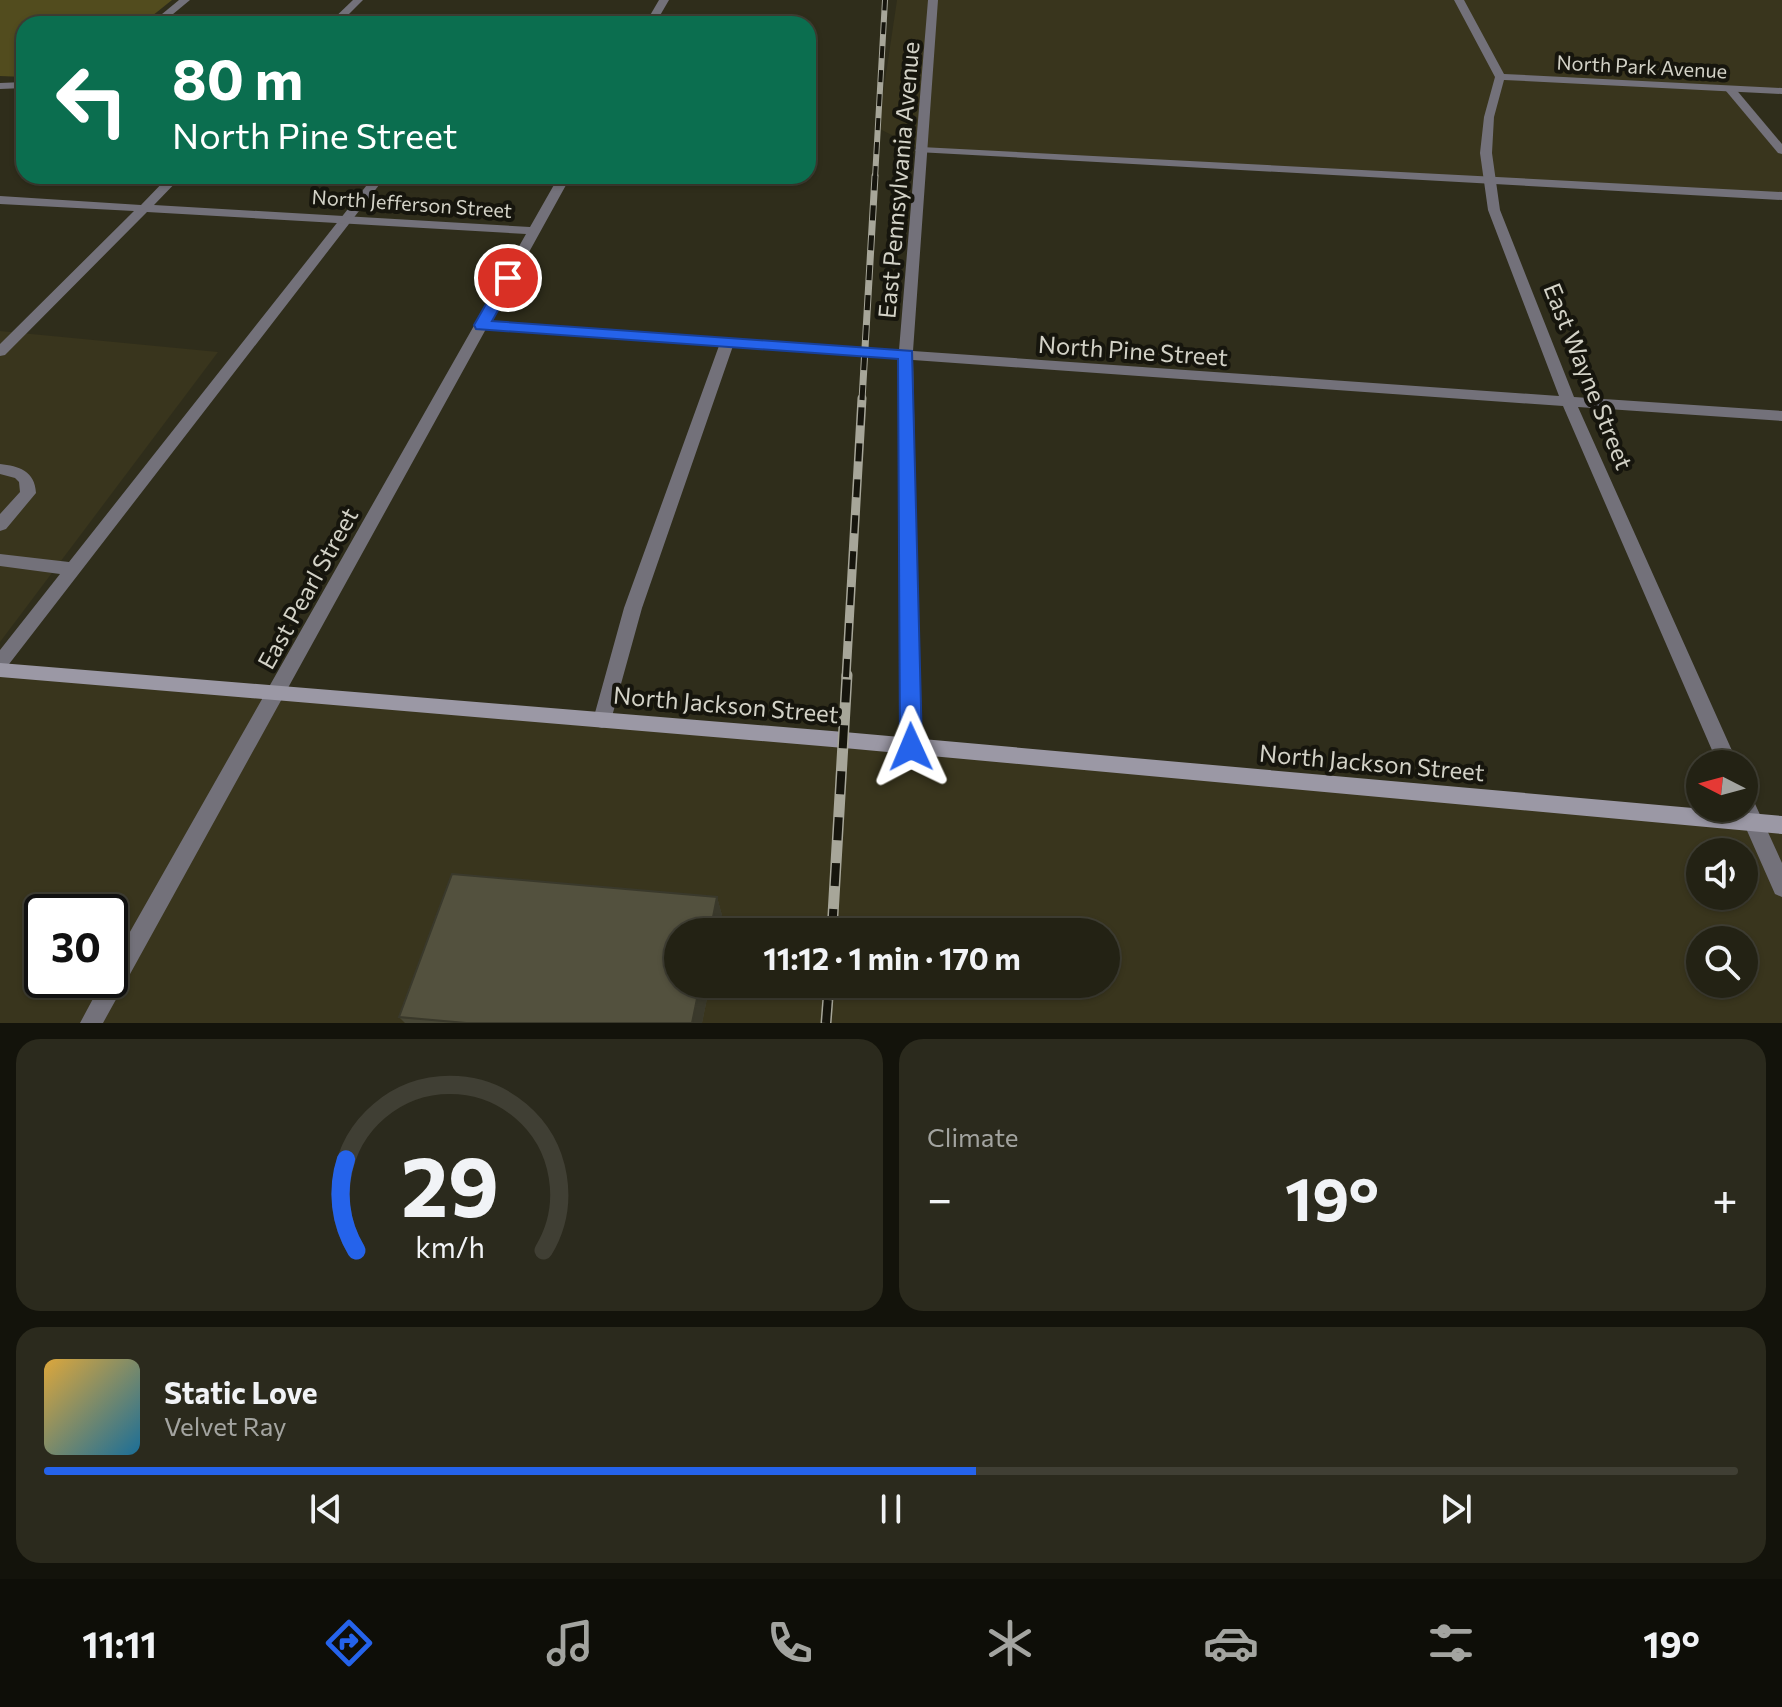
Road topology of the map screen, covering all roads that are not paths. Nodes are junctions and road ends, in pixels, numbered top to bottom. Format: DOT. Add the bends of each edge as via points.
graph roads {
  1 [pos="185,0"];
  2 [pos="358,0"];
  3 [pos="933,0"];
  4 [pos="1459,0"];
  5 [pos="165,16"];
  6 [pos="341,16"];
  7 [pos="1500,77"];
  8 [pos="1730,89"];
  9 [pos="1782,91"];
  10 [pos="921,150"];
  11 [pos="1782,151"];
  12 [pos="1490,180"];
  13 [pos="168,184"];
  14 [pos="374,184"];
  15 [pos="561,184"];
  16 [pos="1782,196"];
  17 [pos="0,200"];
  18 [pos="144,207"];
  19 [pos="348,219"];
  20 [pos="535,231"];
  21 [pos="482,325"];
  22 [pos="727,343"];
  23 [pos="0,352"];
  24 [pos="906,355"];
  25 [pos="1570,404"];
  26 [pos="1782,416"];
  27 [pos="0,469"];
  28 [pos="0,525"];
  29 [pos="0,560"];
  30 [pos="74,569"];
  31 [pos="0,663"];
  32 [pos="0,670"];
  33 [pos="276,692"];
  34 [pos="602,720"];
  35 [pos="911,747"];
  36 [pos="1722,750"];
  37 [pos="1686,816"];
  38 [pos="1753,822"];
  39 [pos="1782,825"];
  40 [pos="1782,887"];
  41 [pos="91,1023"];
  1 -- 5 [label="street"];
  2 -- 6 [label="street"];
  3 -- 10 [label="street, East Pennsylvania Avenue"];
  4 -- 7 [label="street"];
  7 -- 8 [label="street, North Park Avenue"];
  7 -- 12 [label="street, East Wayne Street" via="1488,129"];
  8 -- 9 [label="street, North Park Avenue"];
  8 -- 11 [label="street"];
  10 -- 12 [label="street"];
  10 -- 24 [label="street, East Pennsylvania Avenue"];
  12 -- 16 [label="street"];
  12 -- 25 [label="street, East Wayne Street" via="1494,210"];
  13 -- 18 [label="street"];
  14 -- 19 [label="street"];
  15 -- 20 [label="street, East Pearl Street"];
  17 -- 18 [label="street, North Jefferson Street"];
  18 -- 19 [label="street, North Jefferson Street"];
  18 -- 23 [label="street"];
  19 -- 20 [label="street, North Jefferson Street"];
  19 -- 30 [label="street"];
  20 -- 21 [label="street, East Pearl Street"];
  21 -- 22 [label="street, North Pine Street"];
  21 -- 33 [label="street, East Pearl Street"];
  22 -- 24 [label="street, North Pine Street"];
  22 -- 34 [label="street" via="633,608"];
  24 -- 25 [label="street, North Pine Street"];
  24 -- 35 [label="street, East Pennsylvania Avenue"];
  25 -- 26 [label="street, North Pine Street"];
  25 -- 36 [label="street, East Wayne Street"];
  27 -- 28 [label="street" via="16,470 29,486"];
  29 -- 30 [label="street"];
  30 -- 31 [label="street"];
  32 -- 33 [label="main road, North Jackson Street"];
  33 -- 34 [label="main road, North Jackson Street"];
  33 -- 41 [label="street, East Pearl Street"];
  34 -- 35 [label="main road, North Jackson Street"];
  35 -- 37 [label="main road, North Jackson Street"];
  38 -- 39 [label="main road, North Jackson Street"];
  38 -- 40 [label="street"];
}
